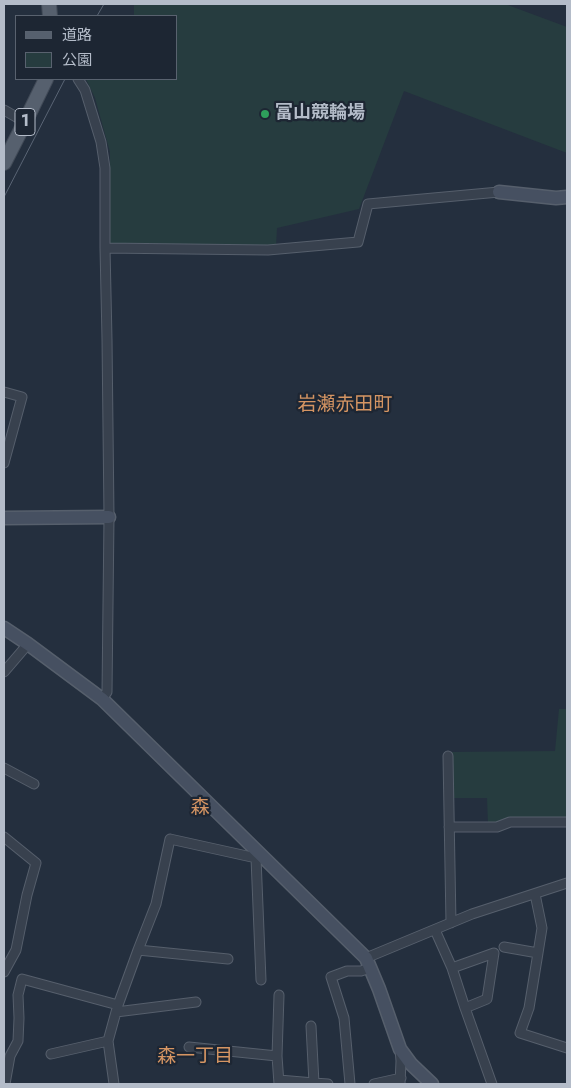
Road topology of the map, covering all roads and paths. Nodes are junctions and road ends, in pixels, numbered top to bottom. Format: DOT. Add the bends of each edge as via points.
graph roads {
  1 [pos="46,80"];
  2 [pos="79,80"];
  3 [pos="4,110"];
  4 [pos="25,122"];
  5 [pos="4,164"];
  6 [pos="499,192"];
  7 [pos="567,197"];
  8 [pos="105,248"];
  9 [pos="4,392"];
  10 [pos="4,463"];
  11 [pos="109,517"];
  12 [pos="4,518"];
  13 [pos="4,628"];
  14 [pos="28,644"];
  15 [pos="4,672"];
  16 [pos="102,699"];
  17 [pos="448,756"];
  18 [pos="4,768"];
  19 [pos="34,784"];
  20 [pos="567,822"];
  21 [pos="449,827"];
  22 [pos="4,837"];
  23 [pos="258,856"];
  24 [pos="567,883"];
  25 [pos="535,894"];
  26 [pos="451,923"];
  27 [pos="435,930"];
  28 [pos="504,947"];
  29 [pos="138,950"];
  30 [pos="538,953"];
  31 [pos="228,959"];
  32 [pos="368,963"];
  33 [pos="452,968"];
  34 [pos="4,972"];
  35 [pos="261,980"];
  36 [pos="279,995"];
  37 [pos="196,1002"];
  38 [pos="466,1008"];
  39 [pos="117,1009"];
  40 [pos="311,1026"];
  41 [pos="108,1041"];
  42 [pos="189,1047"];
  43 [pos="567,1048"];
  44 [pos="400,1049"];
  45 [pos="51,1054"];
  46 [pos="277,1056"];
  47 [pos="400,1081"];
  48 [pos="279,1082"];
  49 [pos="5,1084"];
  50 [pos="114,1084"];
  51 [pos="314,1084"];
  52 [pos="328,1084"];
  53 [pos="350,1084"];
  54 [pos="374,1084"];
  55 [pos="432,1084"];
  56 [pos="492,1084"];
  1 -- 4 [label="main road, 1"];
  2 -- 8 [label="street" via="85,90 101,142 105,168"];
  3 -- 4 [label="street"];
  4 -- 5 [label="main road, 1"];
  6 -- 7 [label="street"];
  6 -- 8 [label="street" via="368,204 358,242 268,250"];
  8 -- 11 [label="street"];
  9 -- 10 [label="street" via="22,397"];
  11 -- 12 [label="street"];
  11 -- 16 [label="street" via="107,692"];
  13 -- 14 [label="street"];
  14 -- 15 [label="street"];
  14 -- 16 [label="street"];
  16 -- 23 [label="street"];
  17 -- 21 [label="street"];
  18 -- 19 [label="street"];
  20 -- 21 [label="street"];
  21 -- 26 [label="street"];
  22 -- 34 [label="street" via="36,863 16,950"];
  23 -- 29 [label="street" via="170,839 156,904"];
  23 -- 32 [label="street"];
  23 -- 35 [label="street"];
  24 -- 25 [label="street"];
  25 -- 26 [label="street"];
  25 -- 30 [label="street" via="542,928"];
  26 -- 27 [label="street"];
  27 -- 32 [label="street"];
  27 -- 33 [label="street"];
  28 -- 30 [label="street"];
  29 -- 31 [label="street"];
  29 -- 39 [label="street"];
  30 -- 43 [label="street" via="529,1008 520,1033"];
  32 -- 44 [label="street" via="380,988"];
  32 -- 53 [label="street" via="361,971 347,971 331,977 344,1018"];
  33 -- 38 [label="street"];
  33 -- 38 [label="street" via="494,953 487,999"];
  36 -- 46 [label="street"];
  37 -- 39 [label="street"];
  38 -- 56 [label="street"];
  39 -- 41 [label="street"];
  39 -- 49 [label="street" via="22,979 18,995 18,1041 10,1056"];
  40 -- 51 [label="street"];
  41 -- 45 [label="street"];
  41 -- 50 [label="street"];
  42 -- 46 [label="street"];
  44 -- 47 [label="street"];
  44 -- 55 [label="street"];
  46 -- 48 [label="street"];
  47 -- 54 [label="street"];
  48 -- 51 [label="street"];
  51 -- 52 [label="street"];
}
